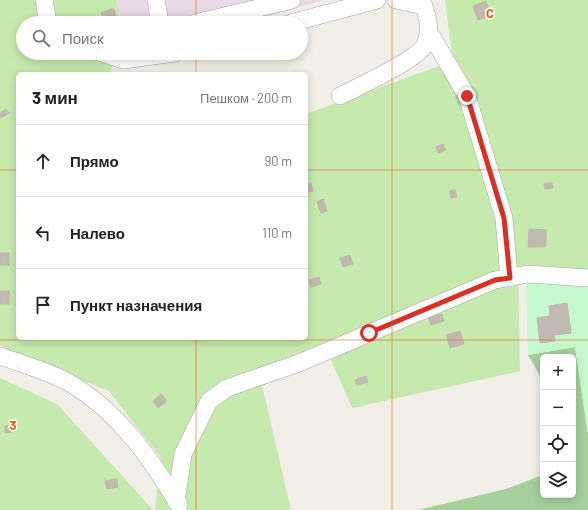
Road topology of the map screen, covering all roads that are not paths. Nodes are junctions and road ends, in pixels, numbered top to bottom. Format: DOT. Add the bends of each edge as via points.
graph roads {
  1 [pos="44,0"];
  2 [pos="156,0"];
  3 [pos="292,0"];
  4 [pos="377,0"];
  5 [pos="396,0"];
  6 [pos="47,16"];
  7 [pos="159,16"];
  8 [pos="225,16"];
  9 [pos="308,18"];
  10 [pos="428,30"];
  11 [pos="340,96"];
  12 [pos="510,278"];
  13 [pos="588,278"];
  14 [pos="0,356"];
  15 [pos="179,505"];
  1 -- 6 [label="street"];
  2 -- 7 [label="street"];
  3 -- 8 [label="street"];
  4 -- 9 [label="street"];
  5 -- 10 [label="street" via="424,6 430,24"];
  10 -- 11 [label="street" via="426,44 405,62"];
  10 -- 12 [label="street" via="467,96 504,218"];
  12 -- 13 [label="street" via="527,274"];
  12 -- 15 [label="street" via="495,280 299,363 227,388 209,401 183,454"];
  14 -- 15 [label="street" via="73,385 112,415 147,456"];
}
